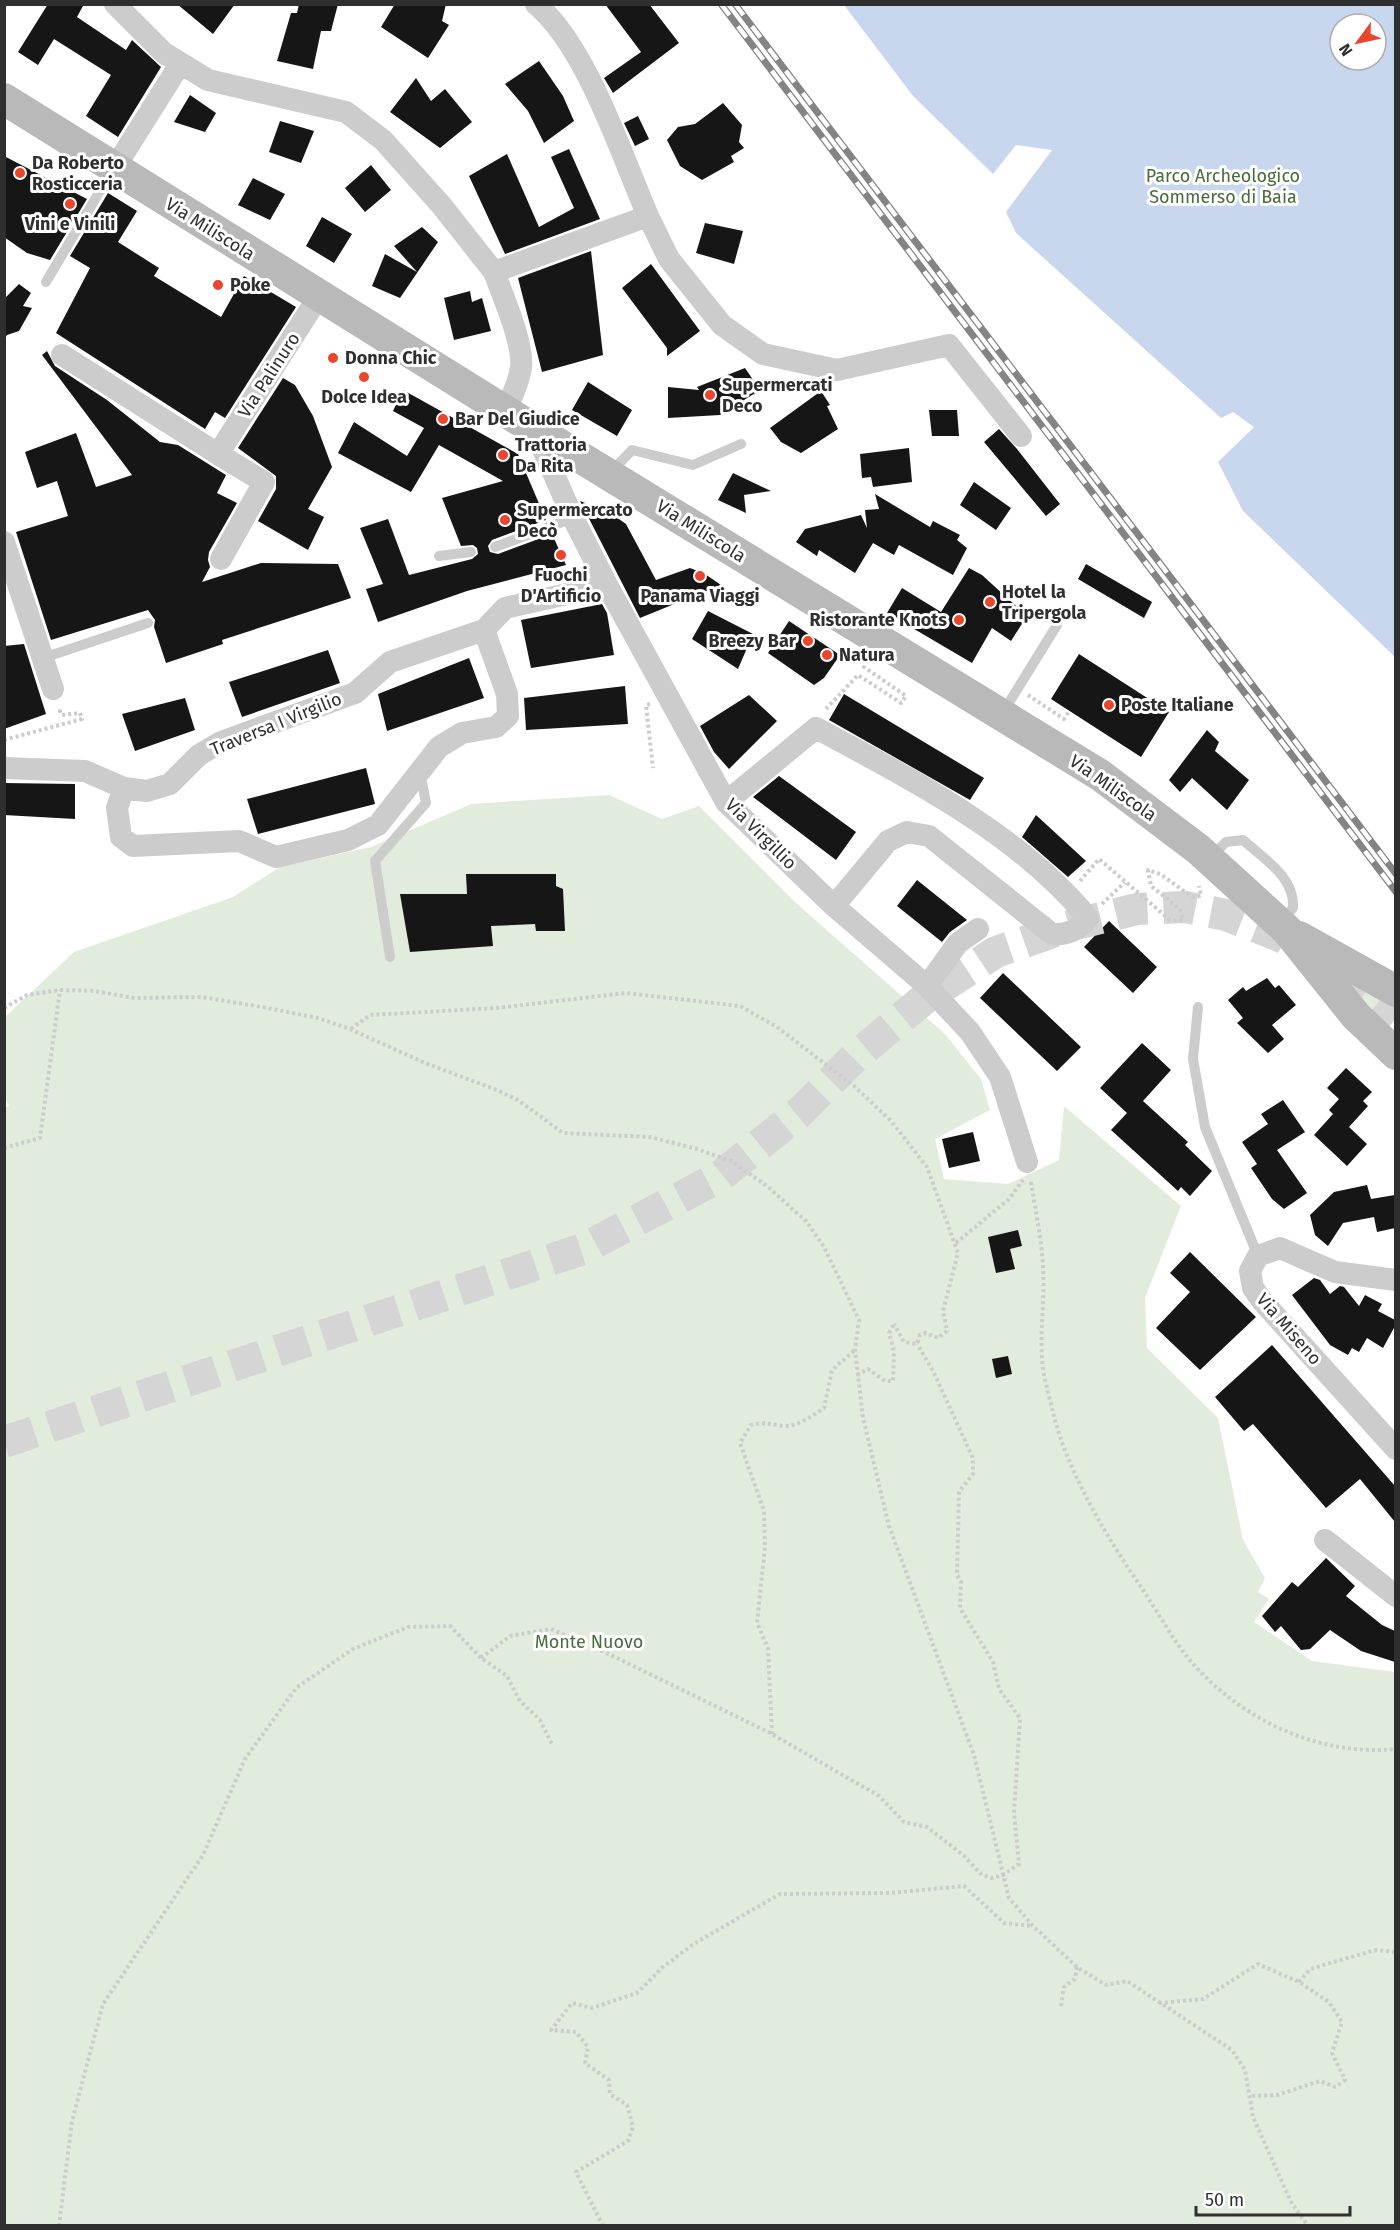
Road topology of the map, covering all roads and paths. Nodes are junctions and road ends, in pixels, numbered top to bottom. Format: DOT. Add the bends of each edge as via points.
graph roads {
  1 [pos="116,4"];
  2 [pos="536,4"];
  3 [pos="180,64"];
  4 [pos="4,99"];
  5 [pos="114,169"];
  6 [pos="648,216"];
  7 [pos="494,272"];
  8 [pos="46,282"];
  9 [pos="319,296"];
  10 [pos="62,355"];
  11 [pos="505,411"];
  12 [pos="534,429"];
  13 [pos="1021,436"];
  14 [pos="741,444"];
  15 [pos="218,454"];
  16 [pos="608,474"];
  17 [pos="573,518"];
  18 [pos="4,542"];
  19 [pos="495,548"];
  20 [pos="471,552"];
  21 [pos="439,556"];
  22 [pos="221,559"];
  23 [pos="607,585"];
  24 [pos="148,623"];
  25 [pos="1057,625"];
  26 [pos="484,630"];
  27 [pos="879,640"];
  28 [pos="43,658"];
  29 [pos="1018,688"];
  30 [pos="53,689"];
  31 [pos="668,699"];
  32 [pos="1069,711"];
  33 [pos="80,713"];
  34 [pos="1001,715"];
  35 [pos="816,728"];
  36 [pos="4,740"];
  37 [pos="4,768"];
  38 [pos="653,768"];
  39 [pos="419,769"];
  40 [pos="124,788"];
  41 [pos="726,802"];
  42 [pos="1204,854"];
  43 [pos="1125,882"];
  44 [pos="1068,894"];
  45 [pos="834,906"];
  46 [pos="1088,918"];
  47 [pos="1283,927"];
  48 [pos="978,929"];
  49 [pos="390,957"];
  50 [pos="927,986"];
  51 [pos="60,990"];
  52 [pos="1393,992"];
  53 [pos="1198,1007"];
  54 [pos="4,1008"];
  55 [pos="350,1029"];
  56 [pos="1389,1040"];
  57 [pos="4,1148"];
  58 [pos="1027,1162"];
  59 [pos="956,1243"];
  60 [pos="1258,1256"];
  61 [pos="1395,1281"];
  62 [pos="917,1344"];
  63 [pos="855,1350"];
  64 [pos="857,1374"];
  65 [pos="1395,1449"];
  66 [pos="1325,1540"];
  67 [pos="1395,1596"];
  68 [pos="481,1658"];
  69 [pos="772,1734"];
  70 [pos="552,1744"];
  71 [pos="1395,1749"];
  72 [pos="1003,1875"];
  73 [pos="1033,1926"];
  74 [pos="1395,1952"];
  75 [pos="1077,1968"];
  76 [pos="1299,1982"];
  77 [pos="1158,2003"];
  78 [pos="1061,2006"];
  79 [pos="1250,2096"];
  80 [pos="59,2226"];
  81 [pos="603,2226"];
  82 [pos="1308,2226"];
  1 -- 3 [label="street"];
  2 -- 6 [label="street" via="552,18 583,65"];
  3 -- 5 [label="street"];
  3 -- 7 [label="street" via="208,80 346,112 383,140"];
  4 -- 5 [label="street, Via Miliscola"];
  5 -- 8 [label="lane"];
  5 -- 9 [label="street, Via Miliscola"];
  6 -- 7 [label="street"];
  6 -- 13 [label="street" via="669,259 722,325 764,354 837,370 949,345"];
  7 -- 11 [label="street" via="511,316 521,364"];
  9 -- 11 [label="street, Via Miliscola"];
  9 -- 15 [label="street, Via Palinuro"];
  10 -- 15 [label="street"];
  11 -- 12 [label="street, Via Miliscola"];
  12 -- 16 [label="street, Via Miliscola"];
  12 -- 17 [label="street, Via Virgillio"];
  14 -- 16 [label="lane" via="693,465 632,450"];
  15 -- 22 [label="street" via="264,482"];
  16 -- 27 [label="street, Via Miliscola"];
  17 -- 19 [label="lane"];
  17 -- 23 [label="street, Via Virgillio"];
  18 -- 28 [label="street"];
  20 -- 21 [label="lane"];
  23 -- 26 [label="street, Traversa I Virgilio" via="505,608"];
  23 -- 31 [label="street, Via Virgillio"];
  24 -- 28 [label="lane"];
  25 -- 29 [label="lane"];
  26 -- 39 [label="street" via="507,694 508,716 496,728 462,733 439,747"];
  26 -- 40 [label="street, Traversa I Virgilio" via="390,662 355,693 220,742 199,755 170,784 147,791"];
  27 -- 34 [label="street, Via Miliscola"];
  27 -- 35 [label="path" via="864,667 906,696 901,704 858,675 818,718"];
  28 -- 30 [label="street"];
  29 -- 32 [label="path" via="1064,719"];
  29 -- 34 [label="lane"];
  31 -- 38 [label="path" via="646,705"];
  31 -- 41 [label="street, Via Virgillio"];
  33 -- 36 [label="path" via="82,719"];
  34 -- 42 [label="street, Via Miliscola" via="1100,775"];
  35 -- 41 [label="street"];
  35 -- 44 [label="street" via="956,808 1004,841"];
  37 -- 40 [label="street, Traversa I Virgilio" via="85,771"];
  39 -- 40 [label="street" via="378,825 348,840 276,857 239,841 133,846 121,837 117,808"];
  39 -- 49 [label="lane" via="426,803 375,861"];
  41 -- 45 [label="street, Via Virgillio"];
  42 -- 43 [label="path" via="1187,870 1200,887 1201,896 1192,897 1148,870 1151,886 1180,909 1183,920 1170,920"];
  42 -- 47 [label="street, Via Miliscola"];
  43 -- 44 [label="path" via="1099,860"];
  43 -- 46 [label="path"];
  44 -- 46 [label="street"];
  45 -- 46 [label="street" via="888,841 907,832 929,836 1052,934 1064,935 1080,928"];
  45 -- 50 [label="street, Via Virgillio"];
  47 -- 52 [label="street, Via Miliscola"];
  47 -- 56 [label="street, Via Miliscola" via="1336,993"];
  48 -- 50 [label="street" via="958,942"];
  50 -- 58 [label="street, Via Virgillio" via="970,1032 1000,1077"];
  51 -- 54 [label="path" via="27,994"];
  51 -- 55 [label="path" via="134,998 202,997 318,1018"];
  51 -- 57 [label="path" via="40,1138"];
  53 -- 60 [label="lane" via="1193,1059 1205,1127"];
  55 -- 59 [label="path" via="370,1015 497,1008 625,993 740,1006 818,1056 891,1122 927,1167"];
  55 -- 63 [label="path" via="518,1100 563,1133 650,1137 731,1161 806,1221 824,1247 859,1320"];
  59 -- 62 [label="path" via="958,1253 943,1311 947,1331 938,1338 920,1335"];
  59 -- 71 [label="path" via="1009,1200 1029,1170 1043,1267 1042,1360 1054,1415 1108,1537 1188,1658 1245,1708 1315,1743 1374,1751"];
  60 -- 61 [label="street" via="1280,1248 1335,1272"];
  60 -- 65 [label="street, Via Miseno" via="1250,1271 1253,1288"];
  62 -- 64 [label="path" via="904,1342 894,1324 889,1333 894,1351 893,1381 885,1381 868,1369"];
  62 -- 72 [label="path" via="973,1458 973,1474 959,1492 960,1608 993,1662 999,1689 1020,1718 1014,1813 1019,1864"];
  63 -- 64 [label="path"];
  63 -- 69 [label="path" via="832,1370 824,1407 808,1419 786,1426 767,1421 751,1425 740,1443 764,1512 765,1547 757,1623 768,1648"];
  64 -- 72 [label="path" via="863,1418 889,1526 974,1755"];
  66 -- 67 [label="street"];
  68 -- 69 [label="path" via="510,1636 551,1629"];
  68 -- 70 [label="path" via="507,1676 520,1701 540,1720"];
  68 -- 80 [label="path" via="450,1626 408,1627 353,1649 296,1688 245,1759 203,1855 103,2004 72,2121"];
  69 -- 72 [label="path" via="879,1796 904,1822 927,1827 982,1875"];
  72 -- 73 [label="path" via="1009,1898"];
  73 -- 75 [label="path"];
  73 -- 81 [label="path" via="1004,1923 964,1886 890,1893 780,1894 695,1943 637,1993 592,2008 572,2003 551,2030 576,2032 588,2047 585,2063 609,2080 610,2094 627,2105 633,2127 628,2141 576,2172"];
  74 -- 76 [label="path" via="1375,1950 1310,1969"];
  75 -- 77 [label="path" via="1106,1985 1127,1981"];
  75 -- 78 [label="path" via="1075,1979 1064,1987"];
  76 -- 77 [label="path" via="1258,1964 1203,1999"];
  76 -- 79 [label="path" via="1329,2002 1342,2022 1332,2053 1345,2080 1335,2087 1320,2081 1276,2095"];
  77 -- 79 [label="path" via="1183,2015 1232,2050 1245,2070"];
  79 -- 82 [label="path" via="1253,2117 1291,2202"];
}
